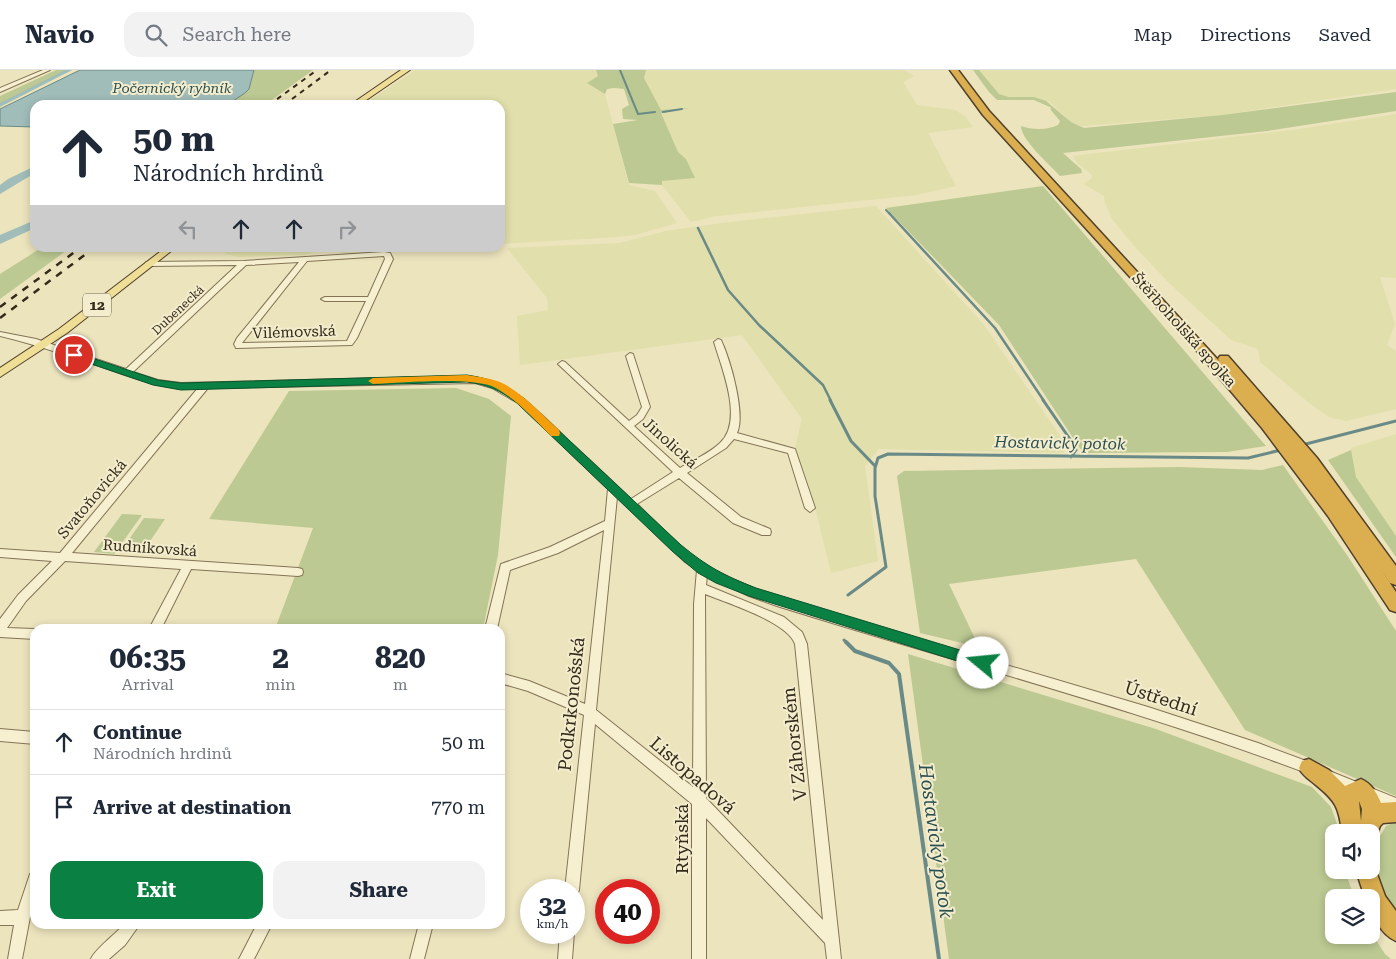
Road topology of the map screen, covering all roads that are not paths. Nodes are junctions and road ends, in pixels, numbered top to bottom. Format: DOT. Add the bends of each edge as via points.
graph roads {
  1 [pos="47,70"];
  2 [pos="406,70"];
  3 [pos="954,70"];
  4 [pos="962,70"];
  5 [pos="0,90"];
  6 [pos="361,100"];
  7 [pos="165,252"];
  8 [pos="304,260"];
  9 [pos="244,263"];
  10 [pos="149,264"];
  11 [pos="325,299"];
  12 [pos="370,299"];
  13 [pos="0,334"];
  14 [pos="718,342"];
  15 [pos="44,345"];
  16 [pos="630,356"];
  17 [pos="562,364"];
  18 [pos="0,373"];
  19 [pos="127,373"];
  20 [pos="205,386"];
  21 [pos="628,426"];
  22 [pos="732,435"];
  23 [pos="1286,439"];
  24 [pos="1301,458"];
  25 [pos="681,474"];
  26 [pos="613,488"];
  27 [pos="630,504"];
  28 [pos="810,508"];
  29 [pos="609,523"];
  30 [pos="766,532"];
  31 [pos="0,553"];
  32 [pos="62,557"];
  33 [pos="188,566"];
  34 [pos="702,569"];
  35 [pos="298,572"];
  36 [pos="1396,578"];
  37 [pos="700,587"];
  38 [pos="1396,605"];
  39 [pos="158,624"];
  40 [pos="492,624"];
  41 [pos="0,630"];
  42 [pos="30,633"];
  43 [pos="505,679"];
  44 [pos="590,712"];
  45 [pos="0,735"];
  46 [pos="30,738"];
  47 [pos="1309,768"];
  48 [pos="1361,789"];
  49 [pos="699,801"];
  50 [pos="1396,805"];
  51 [pos="1350,812"];
  52 [pos="1396,812"];
  53 [pos="1351,824"];
  54 [pos="1370,824"];
  55 [pos="1370,824"];
  56 [pos="573,879"];
  57 [pos="1369,879"];
  58 [pos="30,895"];
  59 [pos="23,917"];
  60 [pos="0,918"];
  61 [pos="1380,920"];
  62 [pos="129,929"];
  63 [pos="262,929"];
  64 [pos="425,929"];
  65 [pos="1396,930"];
  66 [pos="832,940"];
  67 [pos="1396,942"];
  68 [pos="566,944"];
  69 [pos="15,959"];
  70 [pos="98,959"];
  71 [pos="246,959"];
  72 [pos="417,959"];
  73 [pos="565,959"];
  74 [pos="699,959"];
  75 [pos="834,959"];
  1 -- 5 [label="street"];
  2 -- 6 [label="main road"];
  3 -- 23 [label="highway, Štěrboholská spojka" via="986,113"];
  4 -- 23 [label="highway, Štěrboholská spojka" via="1001,120 1219,353"];
  7 -- 10 [label="main road, 12"];
  8 -- 9 [label="street"];
  8 -- 12 [label="street" via="389,256"];
  8 -- 12 [label="street, Vilémovská" via="240,340 240,346 349,343"];
  9 -- 10 [label="street"];
  9 -- 19 [label="street, Dubenecká"];
  10 -- 15 [label="main road, 12"];
  11 -- 12 [label="street"];
  13 -- 15 [label="street, Ústřední"];
  14 -- 22 [label="street" via="734,405 736,423"];
  15 -- 18 [label="main road, 12"];
  15 -- 19 [label="street, Ústřední"];
  16 -- 21 [label="street" via="646,407 640,417"];
  17 -- 21 [label="street, Jinolická"];
  19 -- 20 [label="street, Ústřední" via="166,385"];
  20 -- 26 [label="street, Ústřední" via="467,378 486,381 521,401"];
  20 -- 32 [label="street, Svatoňovická"];
  21 -- 25 [label="street, Jinolická"];
  22 -- 25 [label="street" via="723,446"];
  22 -- 28 [label="street" via="792,451"];
  23 -- 24 [label="highway, Štěrboholská spojka"];
  24 -- 36 [label="highway, Štěrboholská spojka" via="1354,518"];
  24 -- 38 [label="highway, Štěrboholská spojka"];
  25 -- 27 [label="street"];
  25 -- 30 [label="street, Jinolická" via="737,520"];
  26 -- 27 [label="street, Ústřední"];
  26 -- 29 [label="street, Podkrkonošská"];
  27 -- 34 [label="street, Ústřední"];
  29 -- 40 [label="street" via="554,550 505,567"];
  29 -- 44 [label="street, Podkrkonošská"];
  31 -- 32 [label="street, Rudníkovská"];
  32 -- 33 [label="street, Rudníkovská"];
  32 -- 41 [label="street, Svatoňovická" via="22,598"];
  33 -- 35 [label="street, Rudníkovská"];
  33 -- 39 [label="street"];
  34 -- 37 [label="street, Rtyňská"];
  34 -- 47 [label="street, Ústřední" via="754,592 1132,707"];
  37 -- 49 [label="street, Rtyňská"];
  37 -- 66 [label="street, V Záhorském" via="780,620 798,634"];
  41 -- 42 [label="street"];
  43 -- 44 [label="street, Listopadová"];
  44 -- 49 [label="street, Listopadová"];
  44 -- 56 [label="street, Podkrkonošská"];
  45 -- 46 [label="street"];
  47 -- 48 [label="street, Ústřední"];
  47 -- 51 [label="highway" via="1334,788"];
  48 -- 50 [label="street, Ústřední"];
  48 -- 51 [label="highway" via="1350,796"];
  48 -- 54 [label="highway" via="1374,808"];
  49 -- 66 [label="street, Listopadová"];
  49 -- 74 [label="street, Rtyňská"];
  51 -- 53 [label="highway"];
  52 -- 55 [label="highway" via="1382,812"];
  57 -- 65 [label="highway" via="1377,902"];
  58 -- 59 [label="street"];
  59 -- 60 [label="street"];
  59 -- 69 [label="street"];
  61 -- 67 [label="highway"];
  62 -- 70 [label="street"];
  63 -- 71 [label="street"];
  64 -- 72 [label="street"];
  66 -- 75 [label="street, V Záhorském"];
  68 -- 73 [label="street"];
}
